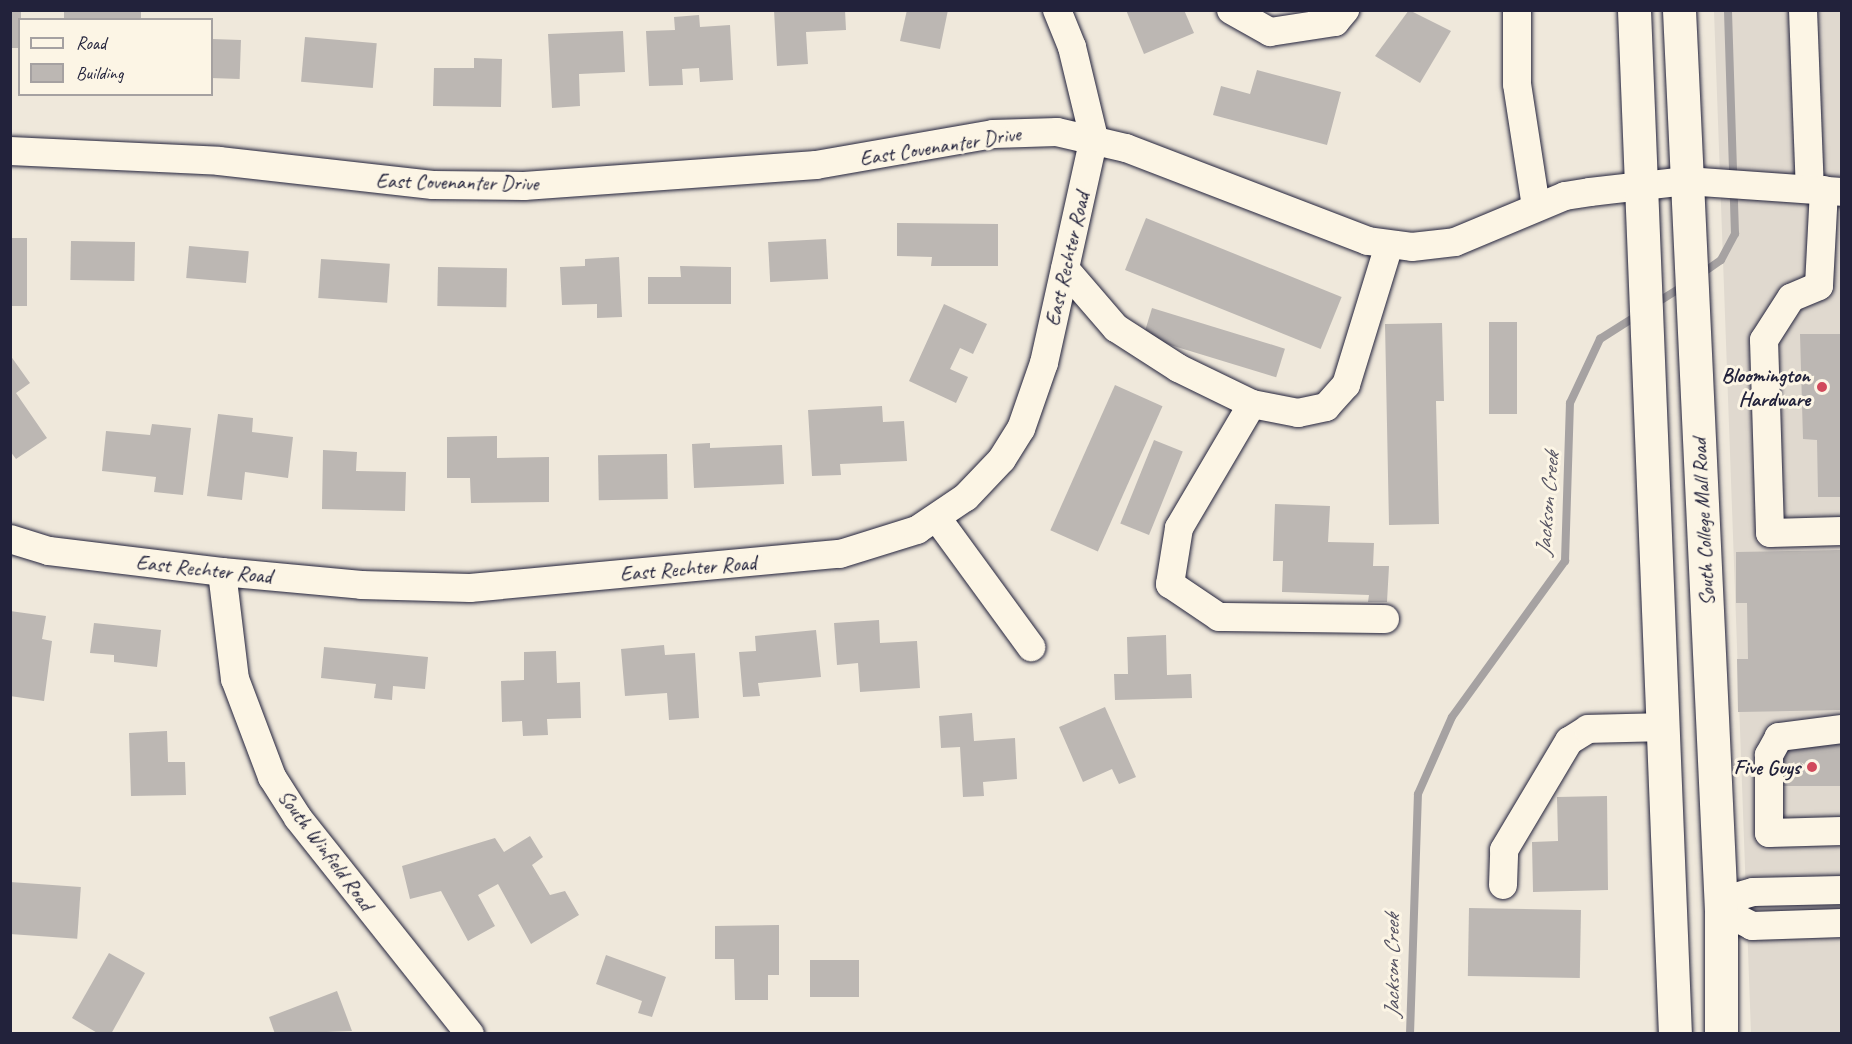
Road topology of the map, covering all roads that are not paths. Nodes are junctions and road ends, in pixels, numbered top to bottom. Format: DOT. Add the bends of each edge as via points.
graph roads {
  1 [pos="1057,10"];
  2 [pos="1231,10"];
  3 [pos="1345,10"];
  4 [pos="1517,10"];
  5 [pos="1635,10"];
  6 [pos="1679,10"];
  7 [pos="1803,10"];
  8 [pos="1094,138"];
  9 [pos="10,151"];
  10 [pos="1700,181"];
  11 [pos="1644,185"];
  12 [pos="1825,190"];
  13 [pos="1536,207"];
  14 [pos="1389,245"];
  15 [pos="1065,269"];
  16 [pos="1830,286"];
  17 [pos="1252,404"];
  18 [pos="937,519"];
  19 [pos="1842,531"];
  20 [pos="10,539"];
  21 [pos="222,572"];
  22 [pos="1385,619"];
  23 [pos="1031,647"];
  24 [pos="1664,728"];
  25 [pos="1842,729"];
  26 [pos="1842,831"];
  27 [pos="1503,885"];
  28 [pos="1842,890"];
  29 [pos="1721,910"];
  30 [pos="1671,911"];
  31 [pos="1842,923"];
  32 [pos="470,1034"];
  33 [pos="1675,1034"];
  34 [pos="1721,1034"];
  1 -- 8 [label="street" via="1072,48"];
  2 -- 3 [label="street" via="1270,32 1335,22"];
  4 -- 13 [label="street" via="1517,84"];
  5 -- 11 [label="main road"];
  6 -- 10 [label="main road, South College Mall Road"];
  7 -- 12 [label="street"];
  8 -- 9 [label="street, East Covenanter Drive" via="1022,131 816,165 477,187 149,155"];
  8 -- 14 [label="street, East Covenanter Drive"];
  8 -- 15 [label="street, East Rechter Road"];
  10 -- 11 [label="street, East Covenanter Drive"];
  10 -- 12 [label="street, East Covenanter Drive"];
  10 -- 29 [label="main road, South College Mall Road" via="1689,244"];
  11 -- 13 [label="street, East Covenanter Drive" via="1565,195"];
  11 -- 24 [label="main road"];
  12 -- 16 [label="street"];
  13 -- 14 [label="street, East Covenanter Drive" via="1455,242"];
  14 -- 17 [label="street" via="1346,385 1326,407 1298,413"];
  15 -- 17 [label="street" via="1116,328 1178,368"];
  15 -- 18 [label="street, East Rechter Road" via="1044,363 1021,429 980,485"];
  16 -- 19 [label="street" via="1791,298 1764,340 1770,532"];
  17 -- 22 [label="street" via="1179,528 1170,584 1219,617"];
  18 -- 21 [label="street, East Rechter Road" via="897,540 840,554 470,588 361,585"];
  18 -- 23 [label="street"];
  20 -- 21 [label="street, East Rechter Road" via="60,553"];
  21 -- 32 [label="street, South Winfield Road" via="227,639 242,708 272,777 298,818"];
  24 -- 27 [label="street" via="1588,729 1569,741 1504,850"];
  24 -- 30 [label="main road"];
  25 -- 26 [label="street" via="1779,738 1769,755 1769,832"];
  28 -- 29 [label="street" via="1753,892 1736,897"];
  29 -- 30 [label="main road"];
  29 -- 31 [label="street" via="1752,927"];
  29 -- 34 [label="main road, South College Mall Road"];
  30 -- 33 [label="main road"];
}
